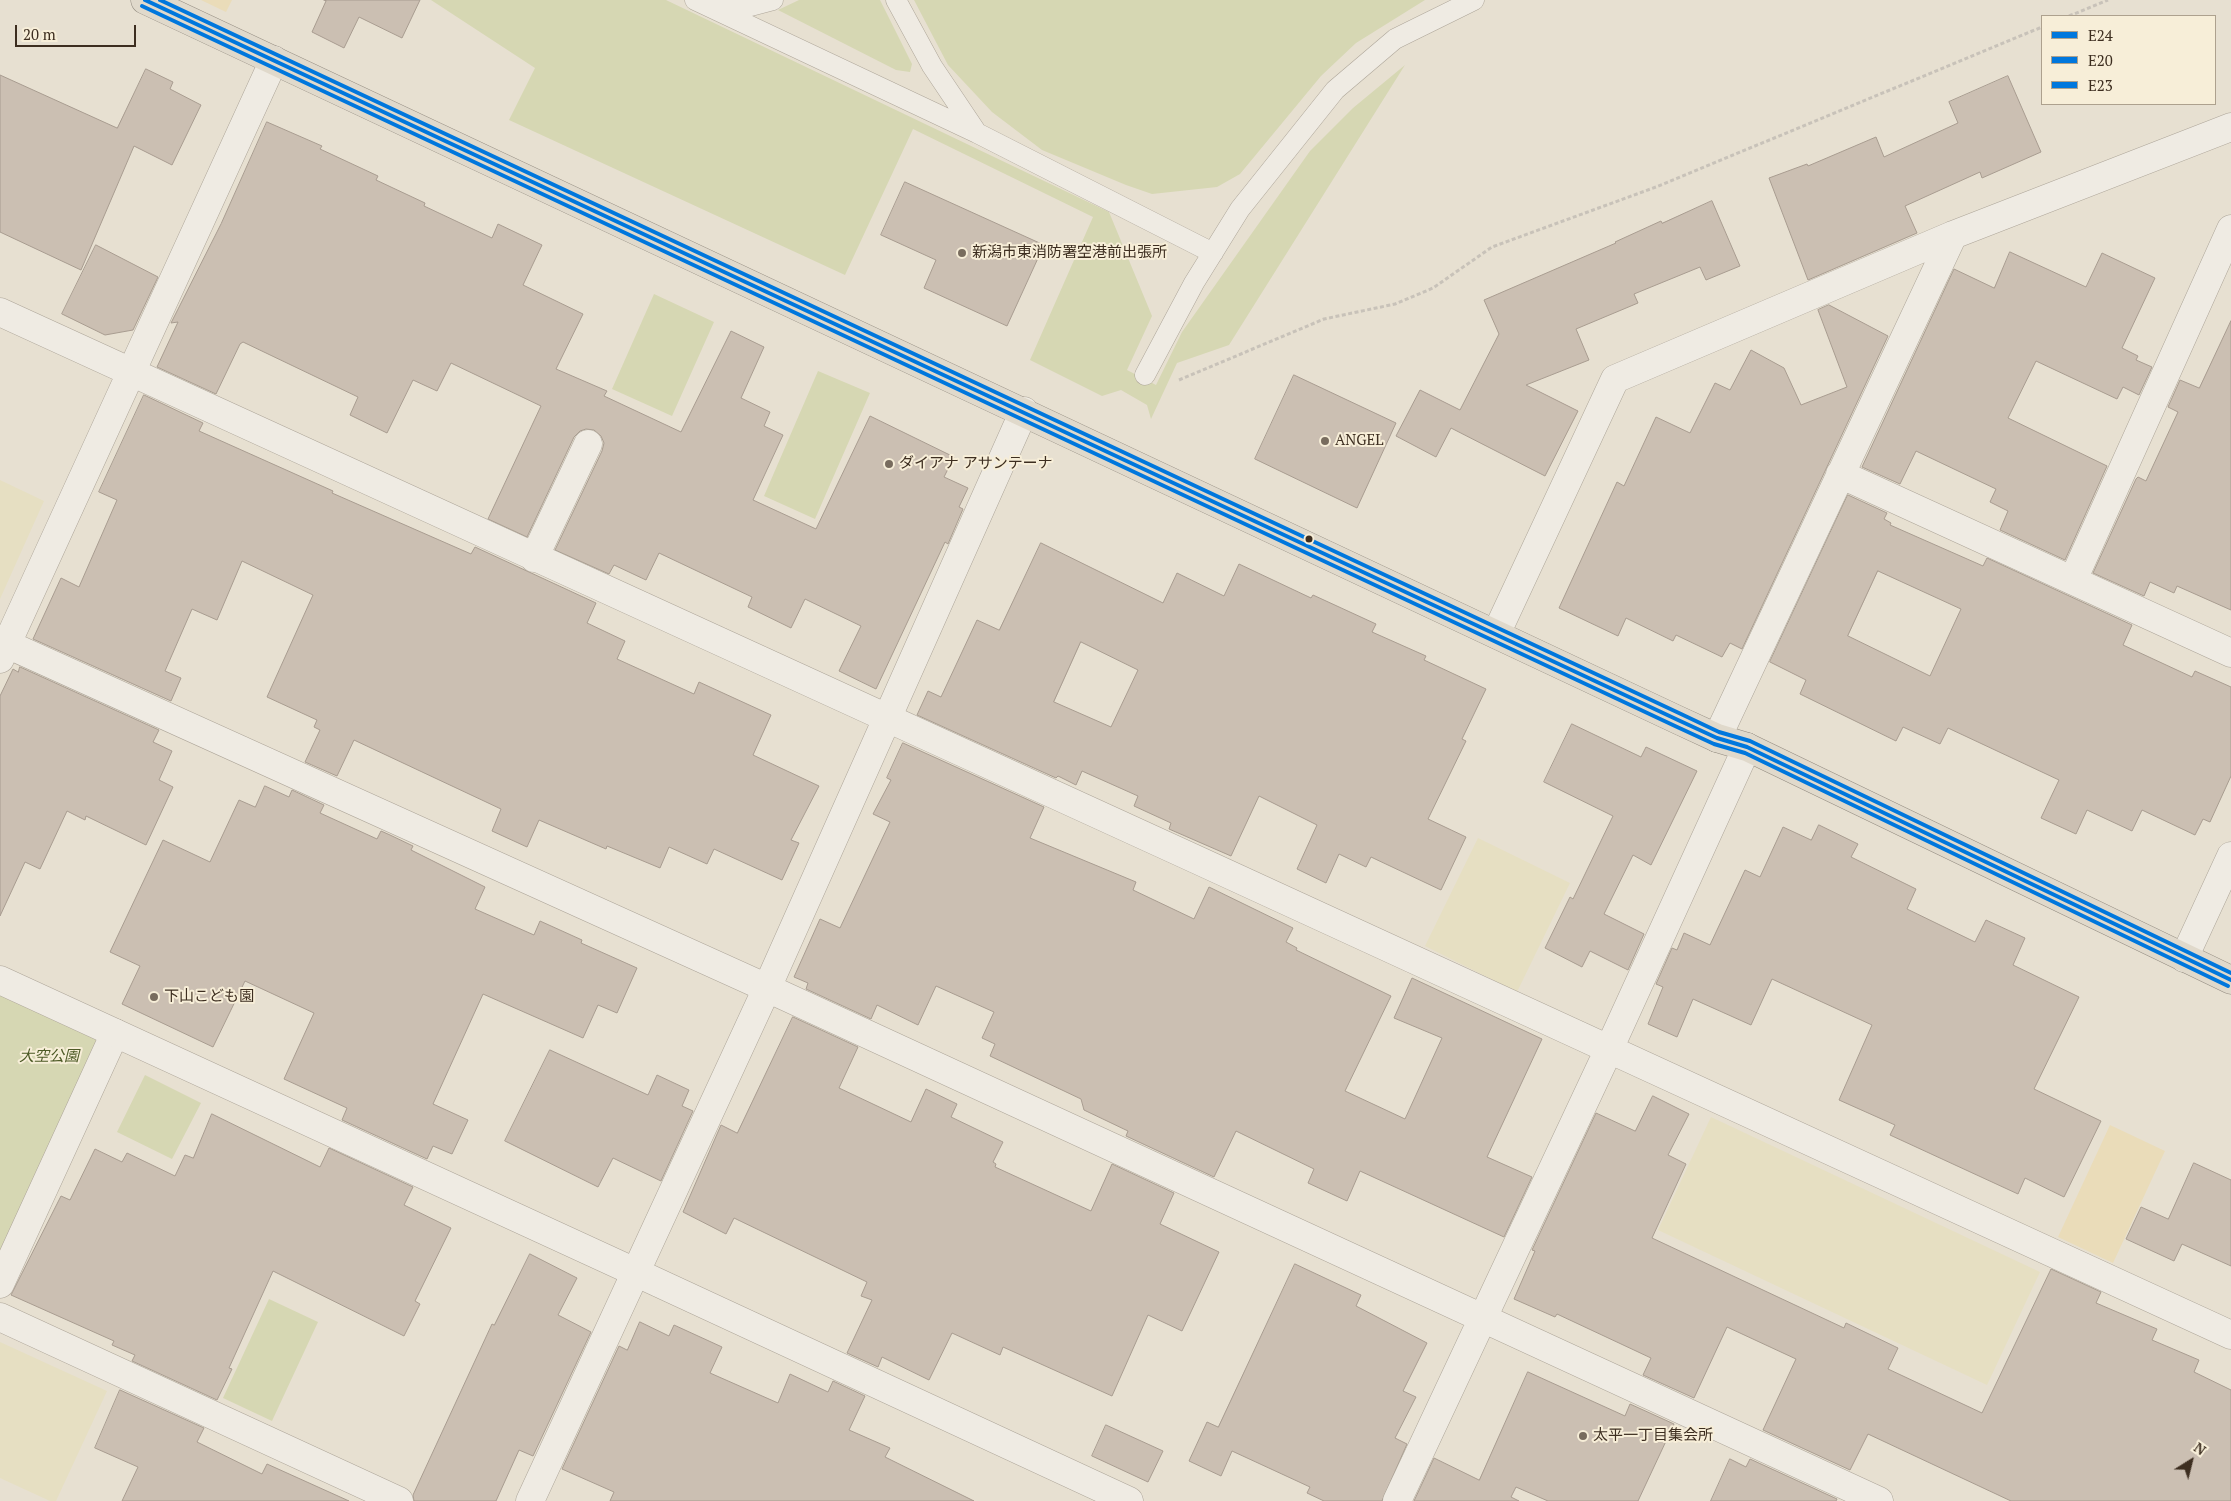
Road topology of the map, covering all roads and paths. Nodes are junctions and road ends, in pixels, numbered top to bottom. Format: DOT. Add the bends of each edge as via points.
graph roads {
  1 [pos="145,0"];
  2 [pos="773,0"];
  3 [pos="896,0"];
  4 [pos="1474,0"];
  5 [pos="2108,0"];
  6 [pos="702,3"];
  7 [pos="2071,15"];
  8 [pos="2041,27"];
  9 [pos="274,60"];
  10 [pos="2231,127"];
  11 [pos="977,133"];
  12 [pos="2231,229"];
  13 [pos="1954,235"];
  14 [pos="1213,253"];
  15 [pos="0,312"];
  16 [pos="130,372"];
  17 [pos="1145,375"];
  18 [pos="1024,412"];
  19 [pos="588,444"];
  20 [pos="1840,474"];
  21 [pos="534,558"];
  22 [pos="2074,580"];
  23 [pos="1496,634"];
  24 [pos="2,648"];
  25 [pos="2231,653"];
  26 [pos="888,720"];
  27 [pos="1716,738"];
  28 [pos="1747,747"];
  29 [pos="2231,856"];
  30 [pos="2184,958"];
  31 [pos="0,980"];
  32 [pos="2231,980"];
  33 [pos="766,988"];
  34 [pos="115,1033"];
  35 [pos="1610,1047"];
  36 [pos="635,1272"];
  37 [pos="0,1284"];
  38 [pos="0,1317"];
  39 [pos="1482,1319"];
  40 [pos="2231,1334"];
  41 [pos="399,1501"];
  42 [pos="530,1501"];
  43 [pos="1129,1501"];
  44 [pos="1397,1501"];
  45 [pos="1879,1501"];
  1 -- 9 [label="highway"];
  2 -- 6 [label="lane" via="739,9"];
  3 -- 11 [label="lane" via="932,66"];
  4 -- 14 [label="lane" via="1395,39 1335,90 1240,209"];
  5 -- 7 [label="path"];
  6 -- 11 [label="lane"];
  8 -- 17 [label="path" via="1656,187 1492,247 1432,288 1395,304 1324,319 1172,383"];
  9 -- 16 [label="street"];
  9 -- 18 [label="highway"];
  10 -- 13 [label="street"];
  11 -- 14 [label="lane"];
  12 -- 22 [label="street"];
  13 -- 20 [label="street"];
  13 -- 23 [label="street" via="1615,379"];
  14 -- 17 [label="lane"];
  15 -- 16 [label="street"];
  16 -- 21 [label="street"];
  16 -- 24 [label="street"];
  18 -- 23 [label="highway"];
  18 -- 26 [label="street"];
  19 -- 21 [label="street"];
  20 -- 22 [label="street"];
  20 -- 27 [label="street"];
  21 -- 26 [label="street"];
  22 -- 25 [label="street"];
  23 -- 27 [label="highway"];
  24 -- 33 [label="street"];
  26 -- 33 [label="street"];
  26 -- 35 [label="street"];
  27 -- 28 [label="highway"];
  28 -- 30 [label="highway"];
  28 -- 35 [label="street"];
  29 -- 30 [label="street"];
  30 -- 32 [label="highway"];
  31 -- 34 [label="street"];
  33 -- 36 [label="street"];
  33 -- 39 [label="street"];
  34 -- 36 [label="street"];
  34 -- 37 [label="street"];
  35 -- 39 [label="street"];
  35 -- 40 [label="street"];
  36 -- 42 [label="street"];
  36 -- 43 [label="street"];
  38 -- 41 [label="street"];
  39 -- 44 [label="street"];
  39 -- 45 [label="street"];
}
